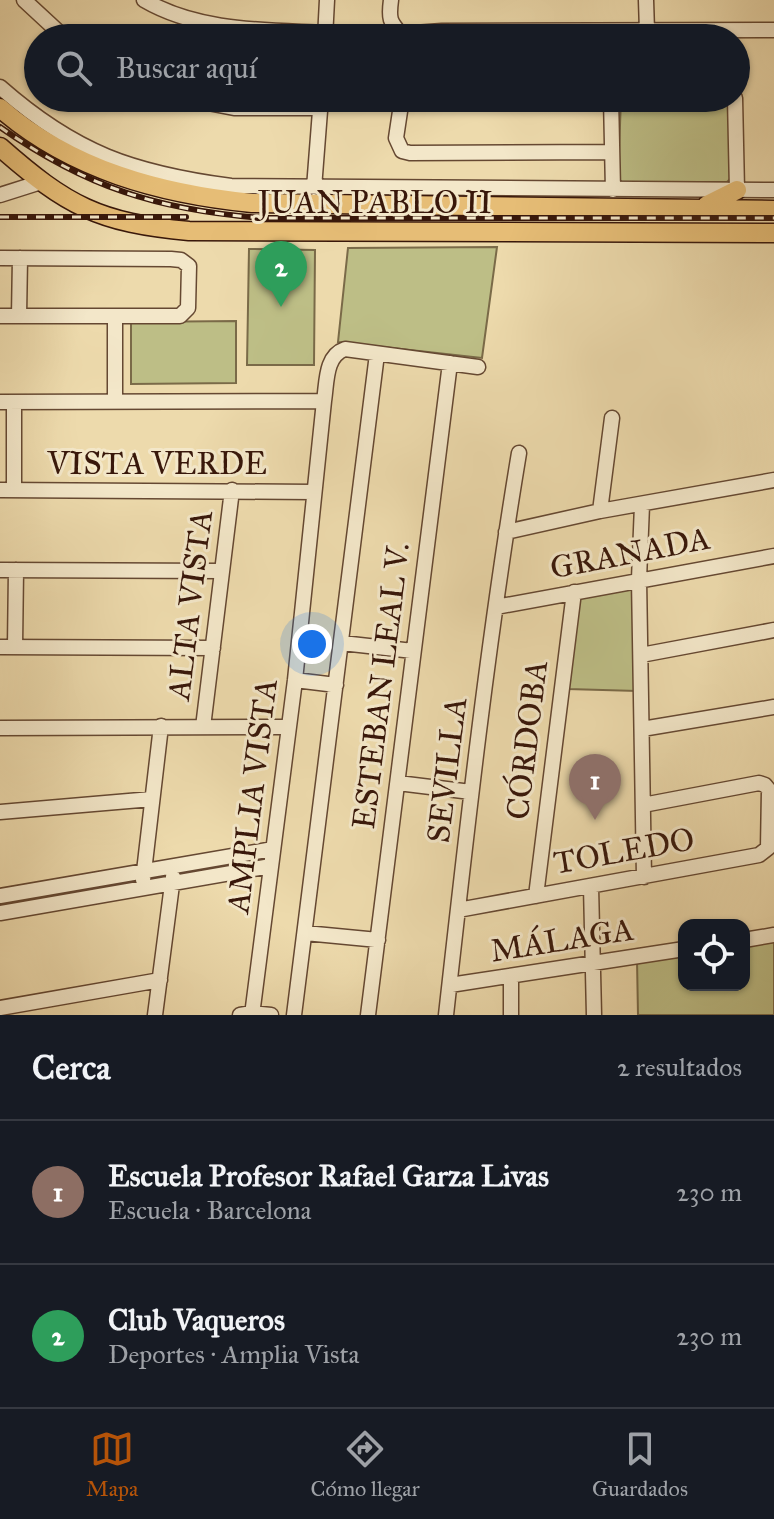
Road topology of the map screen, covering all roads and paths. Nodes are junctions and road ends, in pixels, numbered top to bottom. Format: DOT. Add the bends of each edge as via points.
graph roads {
  1 [pos="24,0"];
  2 [pos="144,0"];
  3 [pos="327,0"];
  4 [pos="391,0"];
  5 [pos="646,0"];
  6 [pos="50,24"];
  7 [pos="209,24"];
  8 [pos="326,24"];
  9 [pos="392,24"];
  10 [pos="647,24"];
  11 [pos="774,30"];
  12 [pos="750,32"];
  13 [pos="0,87"];
  14 [pos="24,105"];
  15 [pos="0,108"];
  16 [pos="33,112"];
  17 [pos="320,112"];
  18 [pos="400,112"];
  19 [pos="611,112"];
  20 [pos="735,112"];
  21 [pos="0,147"];
  22 [pos="611,152"];
  23 [pos="41,182"];
  24 [pos="314,188"];
  25 [pos="613,190"];
  26 [pos="737,190"];
  27 [pos="774,190"];
  28 [pos="0,195"];
  29 [pos="693,209"];
  30 [pos="774,210"];
  31 [pos="774,233"];
  32 [pos="0,258"];
  33 [pos="20,258"];
  34 [pos="0,316"];
  35 [pos="19,316"];
  36 [pos="115,317"];
  37 [pos="377,354"];
  38 [pos="450,363"];
  39 [pos="478,367"];
  40 [pos="115,401"];
  41 [pos="324,401"];
  42 [pos="7,402"];
  43 [pos="612,418"];
  44 [pos="519,453"];
  45 [pos="774,480"];
  46 [pos="7,490"];
  47 [pos="232,490"];
  48 [pos="314,492"];
  49 [pos="642,505"];
  50 [pos="600,511"];
  51 [pos="506,532"];
  52 [pos="774,556"];
  53 [pos="0,570"];
  54 [pos="16,570"];
  55 [pos="222,571"];
  56 [pos="639,579"];
  57 [pos="574,592"];
  58 [pos="496,607"];
  59 [pos="774,630"];
  60 [pos="342,643"];
  61 [pos="8,646"];
  62 [pos="213,648"];
  63 [pos="413,651"];
  64 [pos="641,655"];
  65 [pos="295,680"];
  66 [pos="336,685"];
  67 [pos="774,707"];
  68 [pos="161,726"];
  69 [pos="203,727"];
  70 [pos="289,727"];
  71 [pos="0,728"];
  72 [pos="642,729"];
  73 [pos="398,783"];
  74 [pos="471,792"];
  75 [pos="152,799"];
  76 [pos="643,805"];
  77 [pos="0,812"];
  78 [pos="771,823"];
  79 [pos="273,849"];
  80 [pos="271,866"];
  81 [pos="174,867"];
  82 [pos="144,872"];
  83 [pos="644,877"];
  84 [pos="172,884"];
  85 [pos="591,886"];
  86 [pos="142,889"];
  87 [pos="0,896"];
  88 [pos="536,896"];
  89 [pos="458,910"];
  90 [pos="0,913"];
  91 [pos="305,933"];
  92 [pos="774,935"];
  93 [pos="750,939"];
  94 [pos="378,940"];
  95 [pos="678,950"];
  96 [pos="594,963"];
  97 [pos="511,977"];
  98 [pos="160,980"];
  99 [pos="450,985"];
  100 [pos="0,1008"];
  101 [pos="248,1014"];
  102 [pos="155,1015"];
  103 [pos="271,1015"];
  104 [pos="294,1015"];
  105 [pos="368,1015"];
  106 [pos="446,1015"];
  107 [pos="511,1015"];
  108 [pos="594,1015"];
  1 -- 6 [label="street"];
  2 -- 7 [label="street"];
  3 -- 8 [label="street"];
  4 -- 9 [label="street"];
  5 -- 10 [label="street"];
  11 -- 12 [label="street"];
  13 -- 14 [label="street"];
  15 -- 29 [label="main road, JUAN PABLO II" via="43,139 95,166 164,191 208,199"];
  16 -- 24 [label="street" via="60,133 129,166 231,186"];
  17 -- 24 [label="street"];
  18 -- 22 [label="street" via="396,138 402,151"];
  19 -- 22 [label="street"];
  20 -- 26 [label="street"];
  21 -- 23 [label="main road, JUAN PABLO II"];
  22 -- 25 [label="street"];
  23 -- 28 [label="street"];
  23 -- 31 [label="main road, JUAN PABLO II" via="102,217 189,231"];
  24 -- 25 [label="street"];
  25 -- 26 [label="street"];
  26 -- 27 [label="street"];
  26 -- 29 [label="main road"];
  29 -- 30 [label="main road, JUAN PABLO II"];
  32 -- 33 [label="street"];
  33 -- 35 [label="street"];
  33 -- 36 [label="street" via="187,263 188,308 180,316"];
  34 -- 35 [label="street"];
  35 -- 36 [label="street"];
  36 -- 40 [label="street"];
  37 -- 38 [label="street"];
  37 -- 41 [label="street, AMPLIA VISTA" via="340,350 330,361"];
  37 -- 60 [label="street"];
  38 -- 39 [label="street"];
  38 -- 63 [label="street, ESTEBAN LEAL V."];
  40 -- 41 [label="street"];
  40 -- 42 [label="street"];
  41 -- 48 [label="street, AMPLIA VISTA"];
  42 -- 46 [label="street"];
  43 -- 50 [label="street"];
  44 -- 51 [label="street, SEVILLA"];
  45 -- 49 [label="street"];
  46 -- 47 [label="street, VISTA VERDE"];
  47 -- 48 [label="street, VISTA VERDE"];
  47 -- 55 [label="street, ALTA VISTA"];
  48 -- 65 [label="street, AMPLIA VISTA"];
  49 -- 50 [label="street"];
  49 -- 56 [label="street"];
  50 -- 51 [label="street"];
  51 -- 58 [label="street, SEVILLA"];
  52 -- 56 [label="street, GRANADA"];
  53 -- 54 [label="street"];
  54 -- 55 [label="street"];
  54 -- 61 [label="street"];
  55 -- 62 [label="street, ALTA VISTA"];
  56 -- 57 [label="street, GRANADA"];
  56 -- 64 [label="street"];
  57 -- 58 [label="street, GRANADA"];
  57 -- 88 [label="street, CÓRDOBA"];
  58 -- 74 [label="street, SEVILLA"];
  59 -- 64 [label="street"];
  60 -- 63 [label="street"];
  60 -- 66 [label="street"];
  61 -- 62 [label="street"];
  62 -- 69 [label="street, ALTA VISTA"];
  63 -- 73 [label="street, ESTEBAN LEAL V."];
  64 -- 72 [label="street"];
  65 -- 66 [label="street"];
  65 -- 70 [label="street, AMPLIA VISTA"];
  66 -- 91 [label="street"];
  67 -- 72 [label="street"];
  68 -- 69 [label="street"];
  68 -- 71 [label="street"];
  68 -- 75 [label="street"];
  69 -- 70 [label="street"];
  70 -- 79 [label="street, AMPLIA VISTA"];
  72 -- 76 [label="street"];
  73 -- 74 [label="street"];
  73 -- 94 [label="street, ESTEBAN LEAL V."];
  74 -- 89 [label="street, SEVILLA"];
  75 -- 77 [label="street"];
  75 -- 82 [label="street"];
  76 -- 78 [label="street" via="759,783 769,790"];
  76 -- 83 [label="street"];
  78 -- 83 [label="street, TOLEDO" via="768,848 759,855"];
  79 -- 80 [label="street, AMPLIA VISTA"];
  79 -- 81 [label="street"];
  80 -- 84 [label="street"];
  80 -- 101 [label="street, AMPLIA VISTA"];
  81 -- 82 [label="street"];
  81 -- 84 [label="street"];
  82 -- 86 [label="street"];
  82 -- 87 [label="street"];
  83 -- 85 [label="street, TOLEDO"];
  84 -- 86 [label="street"];
  84 -- 98 [label="street"];
  85 -- 88 [label="street, TOLEDO"];
  85 -- 96 [label="street"];
  86 -- 90 [label="street"];
  88 -- 89 [label="street, TOLEDO"];
  89 -- 99 [label="street, SEVILLA"];
  91 -- 94 [label="street"];
  91 -- 104 [label="street"];
  92 -- 93 [label="street"];
  94 -- 105 [label="street, ESTEBAN LEAL V."];
  95 -- 96 [label="street, MÁLAGA"];
  96 -- 97 [label="street, MÁLAGA"];
  96 -- 108 [label="street"];
  97 -- 99 [label="street, MÁLAGA"];
  97 -- 107 [label="street"];
  98 -- 100 [label="street"];
  98 -- 102 [label="street"];
  99 -- 106 [label="street, SEVILLA"];
  101 -- 103 [label="street"];
}
